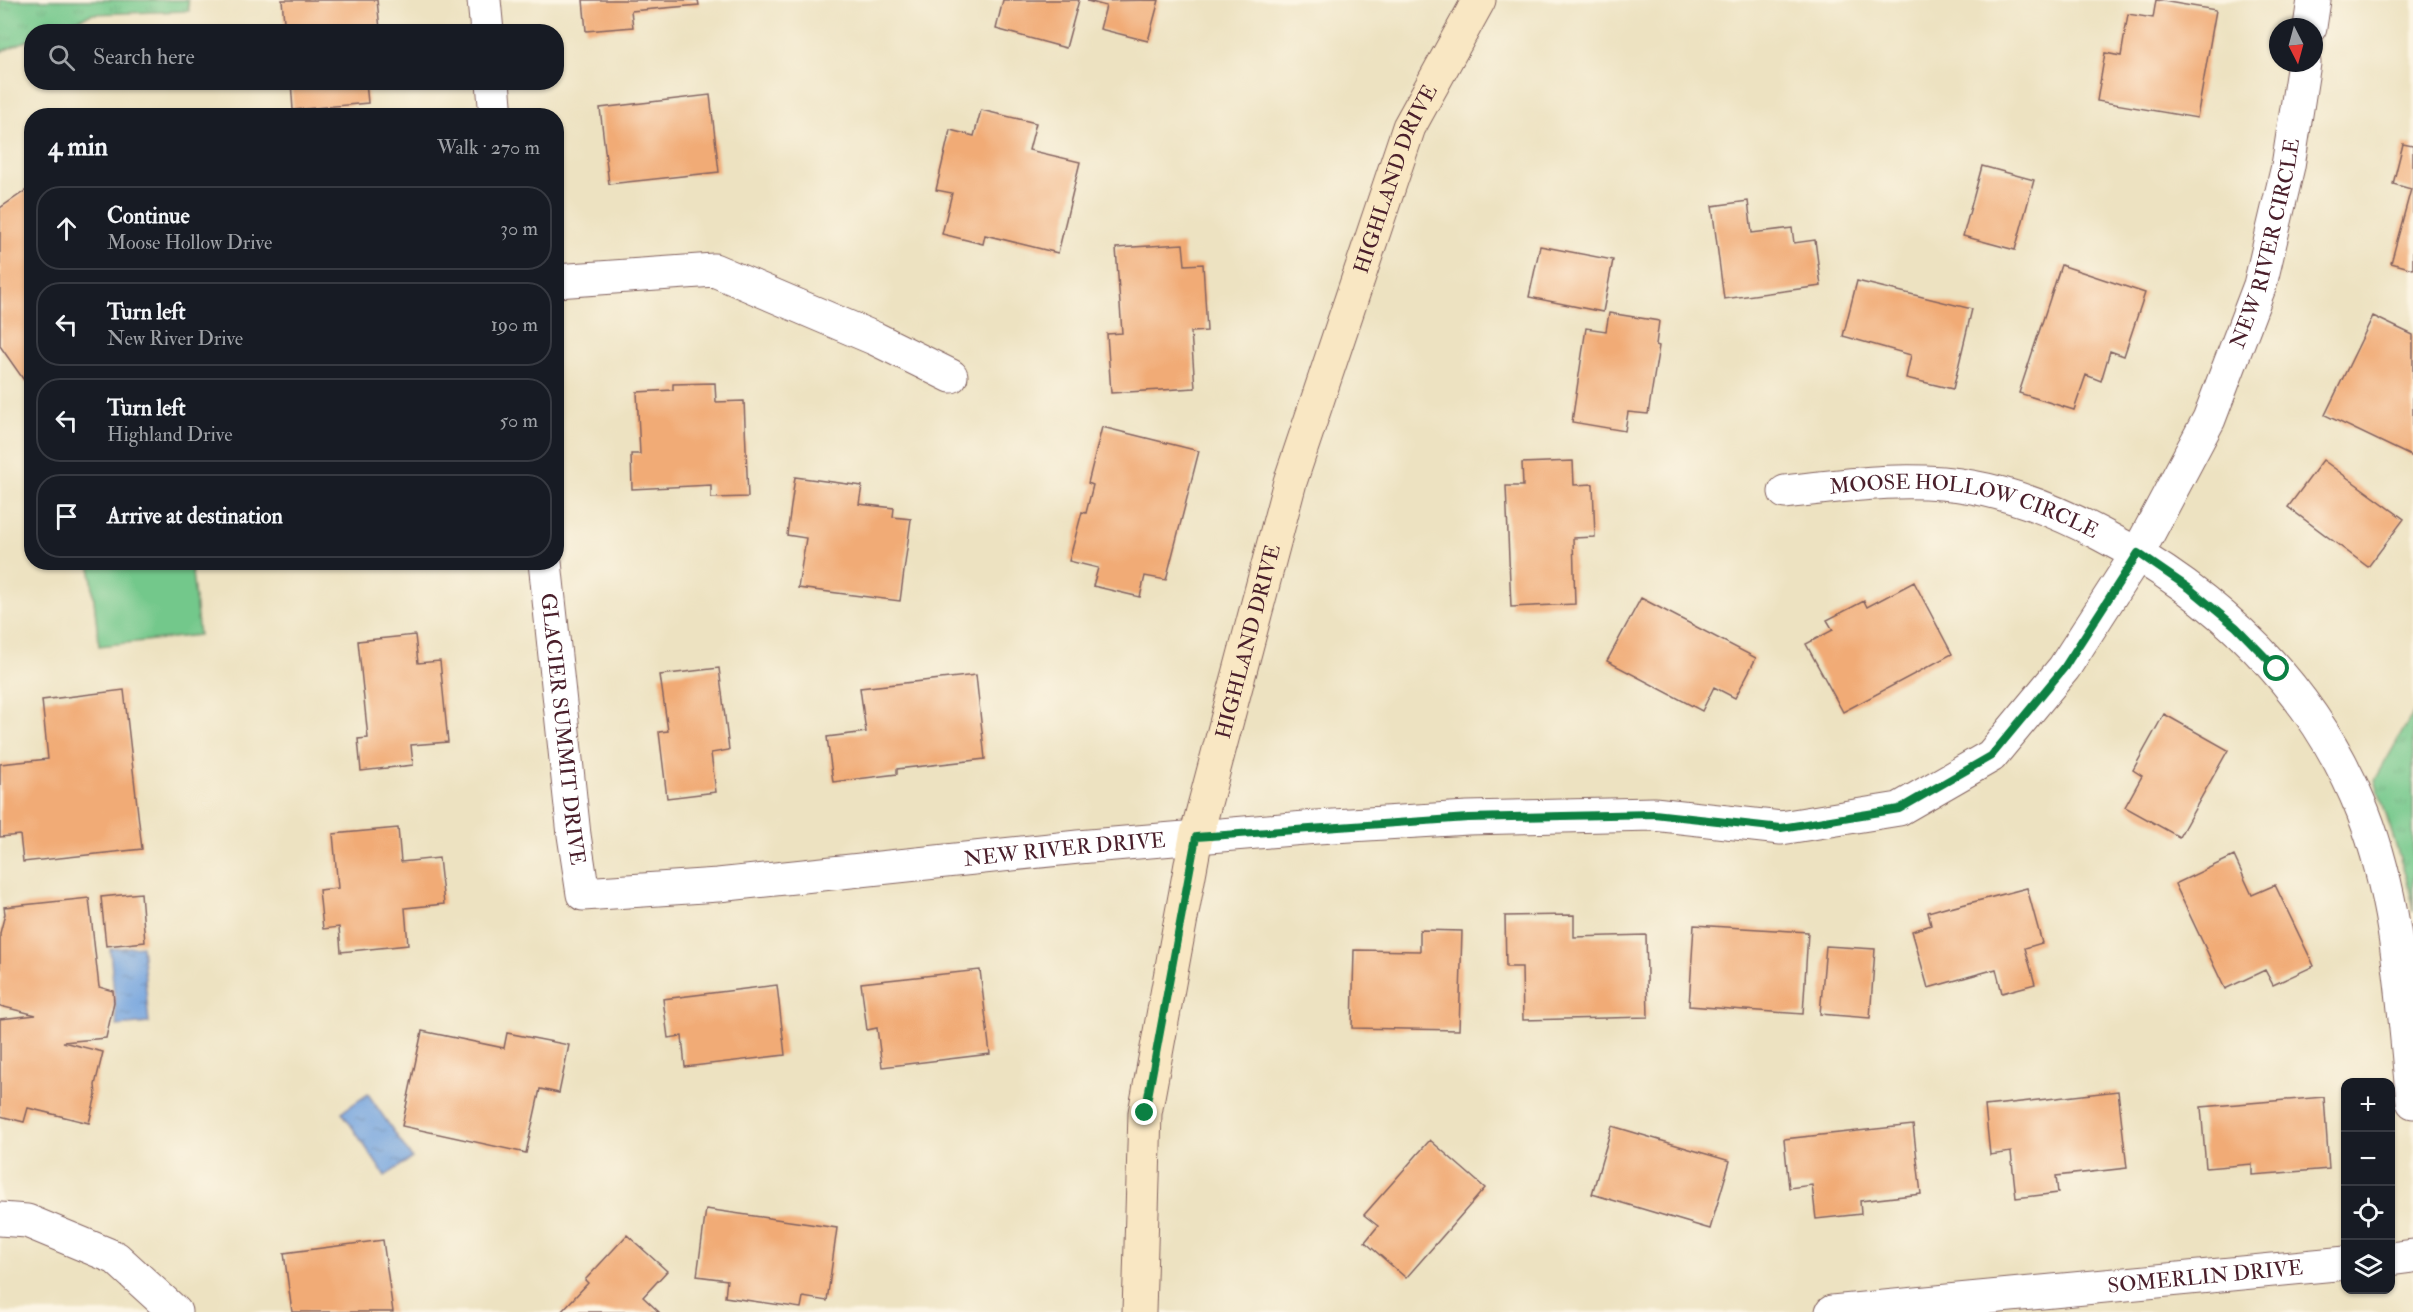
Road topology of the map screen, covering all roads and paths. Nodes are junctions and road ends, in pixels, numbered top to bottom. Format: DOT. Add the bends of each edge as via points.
graph roads {
  1 [pos="484,0"];
  2 [pos="1479,0"];
  3 [pos="2314,0"];
  4 [pos="2311,18"];
  5 [pos="486,24"];
  6 [pos="2303,72"];
  7 [pos="494,90"];
  8 [pos="495,108"];
  9 [pos="564,279"];
  10 [pos="951,376"];
  11 [pos="2209,419"];
  12 [pos="1785,492"];
  13 [pos="2138,553"];
  14 [pos="546,570"];
  15 [pos="1196,837"];
  16 [pos="583,894"];
  17 [pos="2413,1102"];
  18 [pos="0,1219"];
  19 [pos="2413,1256"];
  20 [pos="2395,1258"];
  21 [pos="2341,1264"];
  22 [pos="1891,1309"];
  23 [pos="175,1312"];
  24 [pos="1139,1312"];
  25 [pos="1832,1312"];
  1 -- 5 [label="street"];
  2 -- 15 [label="street, HIGHLAND DRIVE" via="1410,127 1372,237 1290,482"];
  3 -- 4 [label="street"];
  6 -- 11 [label="street, NEW RIVER CIRCLE" via="2288,166 2260,285"];
  7 -- 8 [label="street"];
  9 -- 10 [label="street" via="714,270 876,339"];
  11 -- 13 [label="street, NEW RIVER DRIVE"];
  12 -- 13 [label="street, MOOSE HOLLOW CIRCLE" via="1915,481 1972,487 2028,501"];
  13 -- 15 [label="street, NEW RIVER DRIVE" via="2064,668 1991,756 1899,809 1781,828 1654,814 1468,818"];
  13 -- 17 [label="street, MOOSE HOLLOW CIRCLE" via="2236,627 2277,669 2310,712 2339,761 2363,812 2391,912"];
  14 -- 16 [label="street, GLACIER SUMMIT DRIVE"];
  15 -- 16 [label="street, NEW RIVER DRIVE" via="718,885"];
  15 -- 24 [label="street, HIGHLAND DRIVE" via="1145,1113"];
  18 -- 23 [label="street" via="27,1221 116,1258"];
  19 -- 20 [label="street"];
  21 -- 22 [label="street, SOMERLIN DRIVE"];
  22 -- 25 [label="street, SOMERLIN DRIVE"];
}
